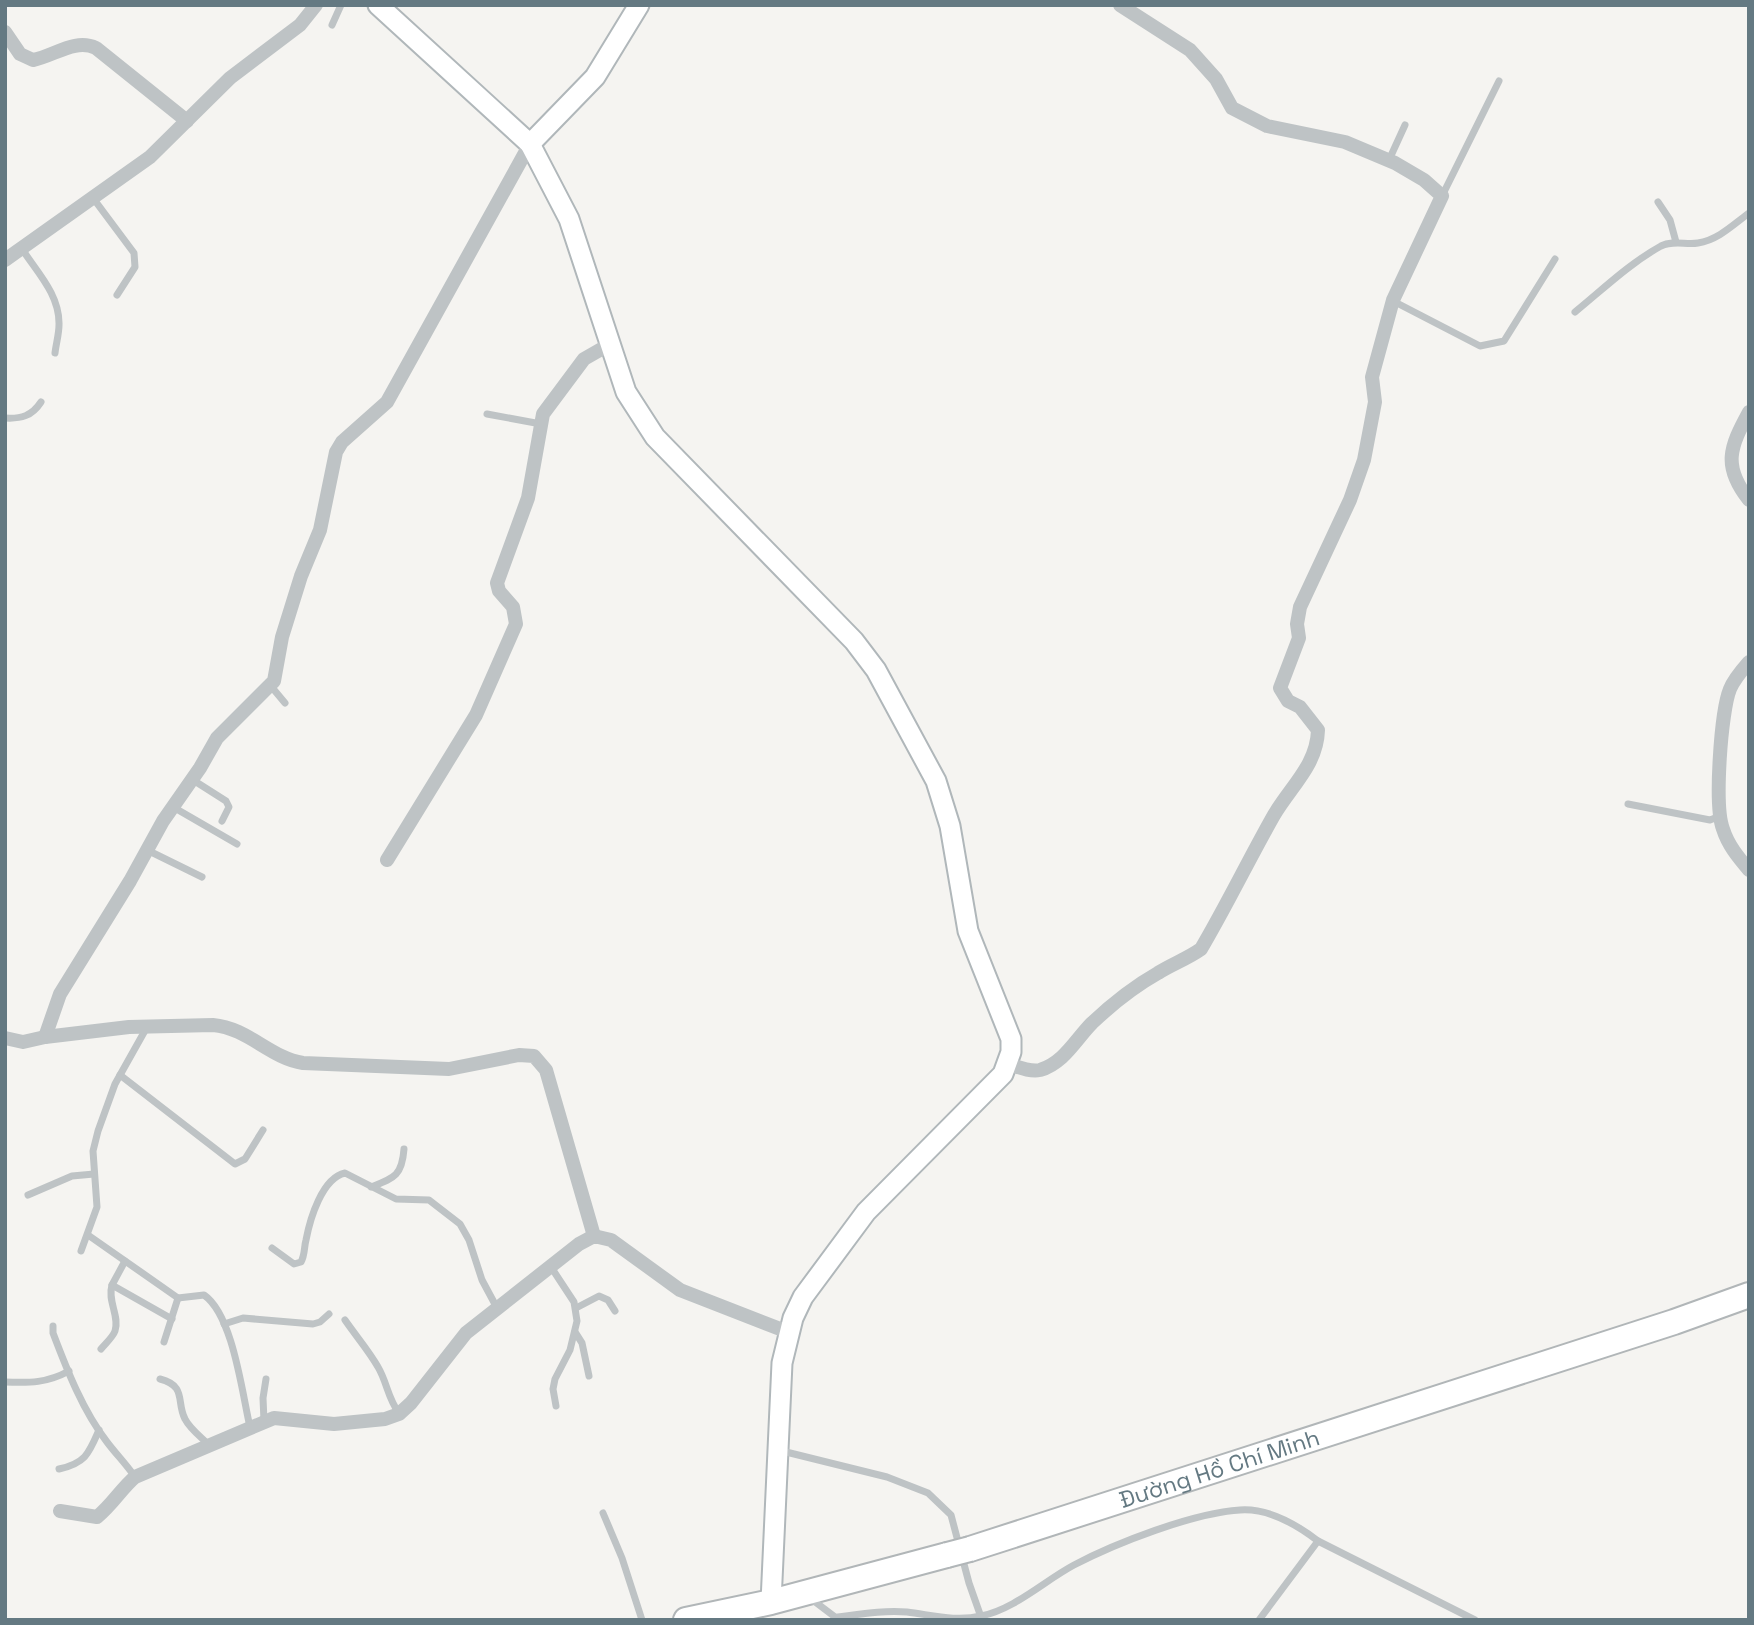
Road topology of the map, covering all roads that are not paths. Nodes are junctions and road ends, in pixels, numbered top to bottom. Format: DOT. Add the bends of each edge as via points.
graph roads {
  1 [pos="316,5"];
  2 [pos="341,5"];
  3 [pos="378,5"];
  4 [pos="639,5"];
  5 [pos="1119,5"];
  6 [pos="332,25"];
  7 [pos="5,32"];
  8 [pos="1499,81"];
  9 [pos="187,121"];
  10 [pos="1405,125"];
  11 [pos="530,144"];
  12 [pos="1390,160"];
  13 [pos="1442,196"];
  14 [pos="93,198"];
  15 [pos="1658,202"];
  16 [pos="1749,213"];
  17 [pos="1676,242"];
  18 [pos="21,248"];
  19 [pos="1555,258"];
  20 [pos="5,260"];
  21 [pos="117,295"];
  22 [pos="1392,300"];
  23 [pos="1576,312"];
  24 [pos="612,343"];
  25 [pos="55,353"];
  26 [pos="41,402"];
  27 [pos="1749,412"];
  28 [pos="487,414"];
  29 [pos="5,418"];
  30 [pos="541,424"];
  31 [pos="1749,500"];
  32 [pos="1749,662"];
  33 [pos="270,685"];
  34 [pos="285,703"];
  35 [pos="192,779"];
  36 [pos="1628,804"];
  37 [pos="173,807"];
  38 [pos="1720,816"];
  39 [pos="222,821"];
  40 [pos="237,844"];
  41 [pos="147,850"];
  42 [pos="387,860"];
  43 [pos="1749,870"];
  44 [pos="202,877"];
  45 [pos="147,1027"];
  46 [pos="45,1037"];
  47 [pos="5,1038"];
  48 [pos="1008,1063"];
  49 [pos="120,1075"];
  50 [pos="263,1130"];
  51 [pos="404,1149"];
  52 [pos="94,1174"];
  53 [pos="371,1187"];
  54 [pos="28,1195"];
  55 [pos="88,1235"];
  56 [pos="594,1236"];
  57 [pos="272,1248"];
  58 [pos="81,1251"];
  59 [pos="125,1261"];
  60 [pos="551,1267"];
  61 [pos="112,1285"];
  62 [pos="1749,1294"];
  63 [pos="178,1298"];
  64 [pos="497,1308"];
  65 [pos="576,1308"];
  66 [pos="615,1311"];
  67 [pos="329,1314"];
  68 [pos="172,1319"];
  69 [pos="345,1320"];
  70 [pos="224,1324"];
  71 [pos="53,1326"];
  72 [pos="575,1332"];
  73 [pos="788,1332"];
  74 [pos="164,1342"];
  75 [pos="101,1349"];
  76 [pos="69,1371"];
  77 [pos="589,1376"];
  78 [pos="160,1379"];
  79 [pos="266,1379"];
  80 [pos="5,1382"];
  81 [pos="556,1406"];
  82 [pos="399,1414"];
  83 [pos="264,1421"];
  84 [pos="250,1427"];
  85 [pos="99,1430"];
  86 [pos="209,1445"];
  87 [pos="778,1450"];
  88 [pos="59,1469"];
  89 [pos="135,1477"];
  90 [pos="60,1511"];
  91 [pos="603,1513"];
  92 [pos="1318,1541"];
  93 [pos="804,1593"];
  94 [pos="771,1602"];
  95 [pos="981,1616"];
  96 [pos="839,1618"];
  97 [pos="642,1620"];
  98 [pos="686,1620"];
  99 [pos="1259,1620"];
  100 [pos="1475,1620"];
  1 -- 9 [label="street" via="300,25 230,78"];
  2 -- 6 [label="lane"];
  3 -- 11 [label="street"];
  4 -- 11 [label="street" via="594,77"];
  5 -- 12 [label="street" via="1190,50 1216,79 1232,108 1267,126 1345,142"];
  7 -- 9 [label="street" via="20,54 33,60 80,44 96,48"];
  8 -- 13 [label="lane"];
  9 -- 14 [label="street" via="150,157"];
  10 -- 12 [label="lane"];
  11 -- 24 [label="street" via="569,219"];
  11 -- 33 [label="street" via="387,402 336,452 320,530 293,600"];
  12 -- 13 [label="street"];
  13 -- 22 [label="street"];
  14 -- 18 [label="street"];
  14 -- 21 [label="lane" via="134,253 135,267"];
  15 -- 17 [label="lane" via="1670,220"];
  16 -- 17 [label="lane" via="1717,237 1698,243"];
  17 -- 23 [label="lane" via="1663,245"];
  18 -- 20 [label="street"];
  18 -- 25 [label="lane" via="57,306"];
  19 -- 22 [label="lane" via="1503,341 1480,346"];
  22 -- 48 [label="street" via="1372,377 1375,402 1364,460 1300,607 1299,638 1280,688 1318,730 1318,746 1310,762 1275,814 1201,949 1111,1007 1062,1058 1036,1070"];
  24 -- 30 [label="street" via="584,359"];
  24 -- 48 [label="street" via="626,392 655,437 854,641 895,703 944,803 968,931 1011,1039"];
  26 -- 29 [label="lane" via="27,416"];
  27 -- 31 [label="street" via="1731,451 1734,477"];
  28 -- 30 [label="lane"];
  30 -- 42 [label="street" via="530,493 497,583 513,607 516,624 476,715"];
  32 -- 38 [label="street" via="1727,700 1717,795"];
  33 -- 34 [label="lane"];
  33 -- 35 [label="street" via="217,738"];
  35 -- 37 [label="street"];
  35 -- 39 [label="lane" via="226,801 229,807"];
  36 -- 38 [label="lane" via="1710,820"];
  37 -- 40 [label="lane"];
  37 -- 41 [label="street"];
  38 -- 43 [label="street" via="1730,844"];
  41 -- 44 [label="lane"];
  41 -- 46 [label="street" via="60,994"];
  45 -- 46 [label="street"];
  45 -- 49 [label="lane"];
  45 -- 56 [label="street" via="226,1026 303,1063 449,1069 534,1056 546,1070"];
  46 -- 47 [label="street" via="23,1042"];
  48 -- 73 [label="street" via="996,1083 866,1212 803,1297"];
  49 -- 50 [label="lane" via="235,1164 245,1159"];
  49 -- 52 [label="lane" via="98,1131"];
  51 -- 53 [label="lane" via="397,1175"];
  52 -- 54 [label="lane" via="72,1176"];
  52 -- 55 [label="lane" via="97,1207"];
  53 -- 57 [label="lane" via="352,1175 340,1174 312,1214 301,1262 294,1264"];
  53 -- 64 [label="lane" via="396,1199 429,1200 460,1224"];
  55 -- 58 [label="lane"];
  55 -- 59 [label="lane"];
  56 -- 60 [label="street"];
  56 -- 73 [label="street" via="611,1240 680,1290"];
  59 -- 61 [label="lane"];
  59 -- 63 [label="lane"];
  60 -- 64 [label="street"];
  60 -- 65 [label="lane"];
  61 -- 68 [label="lane"];
  61 -- 75 [label="lane" via="115,1331"];
  62 -- 93 [label="highway, Đường Hồ Chí Minh" via="959,1552"];
  63 -- 68 [label="lane"];
  63 -- 70 [label="lane" via="204,1295"];
  64 -- 82 [label="street" via="460,1338"];
  65 -- 66 [label="lane" via="599,1296"];
  65 -- 72 [label="lane"];
  67 -- 70 [label="lane" via="313,1324 243,1318"];
  68 -- 74 [label="lane"];
  69 -- 82 [label="lane" via="377,1365"];
  70 -- 84 [label="lane"];
  71 -- 76 [label="lane"];
  72 -- 77 [label="lane"];
  72 -- 81 [label="lane" via="555,1379"];
  73 -- 87 [label="street"];
  76 -- 80 [label="lane" via="35,1383"];
  76 -- 85 [label="lane"];
  78 -- 86 [label="lane" via="177,1389 186,1422"];
  79 -- 83 [label="lane"];
  82 -- 83 [label="street" via="334,1424 284,1417"];
  83 -- 84 [label="street"];
  84 -- 86 [label="street"];
  85 -- 88 [label="lane" via="84,1460"];
  85 -- 89 [label="lane"];
  86 -- 89 [label="street"];
  87 -- 94 [label="street"];
  87 -- 95 [label="lane" via="887,1477 928,1493 951,1515"];
  89 -- 90 [label="street" via="97,1517"];
  91 -- 97 [label="lane"];
  92 -- 95 [label="lane" via="1297,1524 1272,1515 1242,1510 1201,1517 1141,1535 1085,1560 997,1612"];
  92 -- 99 [label="lane"];
  92 -- 100 [label="lane"];
  93 -- 94 [label="highway, Đường Hồ Chí Minh"];
  93 -- 96 [label="lane"];
  94 -- 98 [label="highway, Đường Hồ Chí Minh"];
  95 -- 96 [label="lane" via="958,1619 871,1612"];
}
